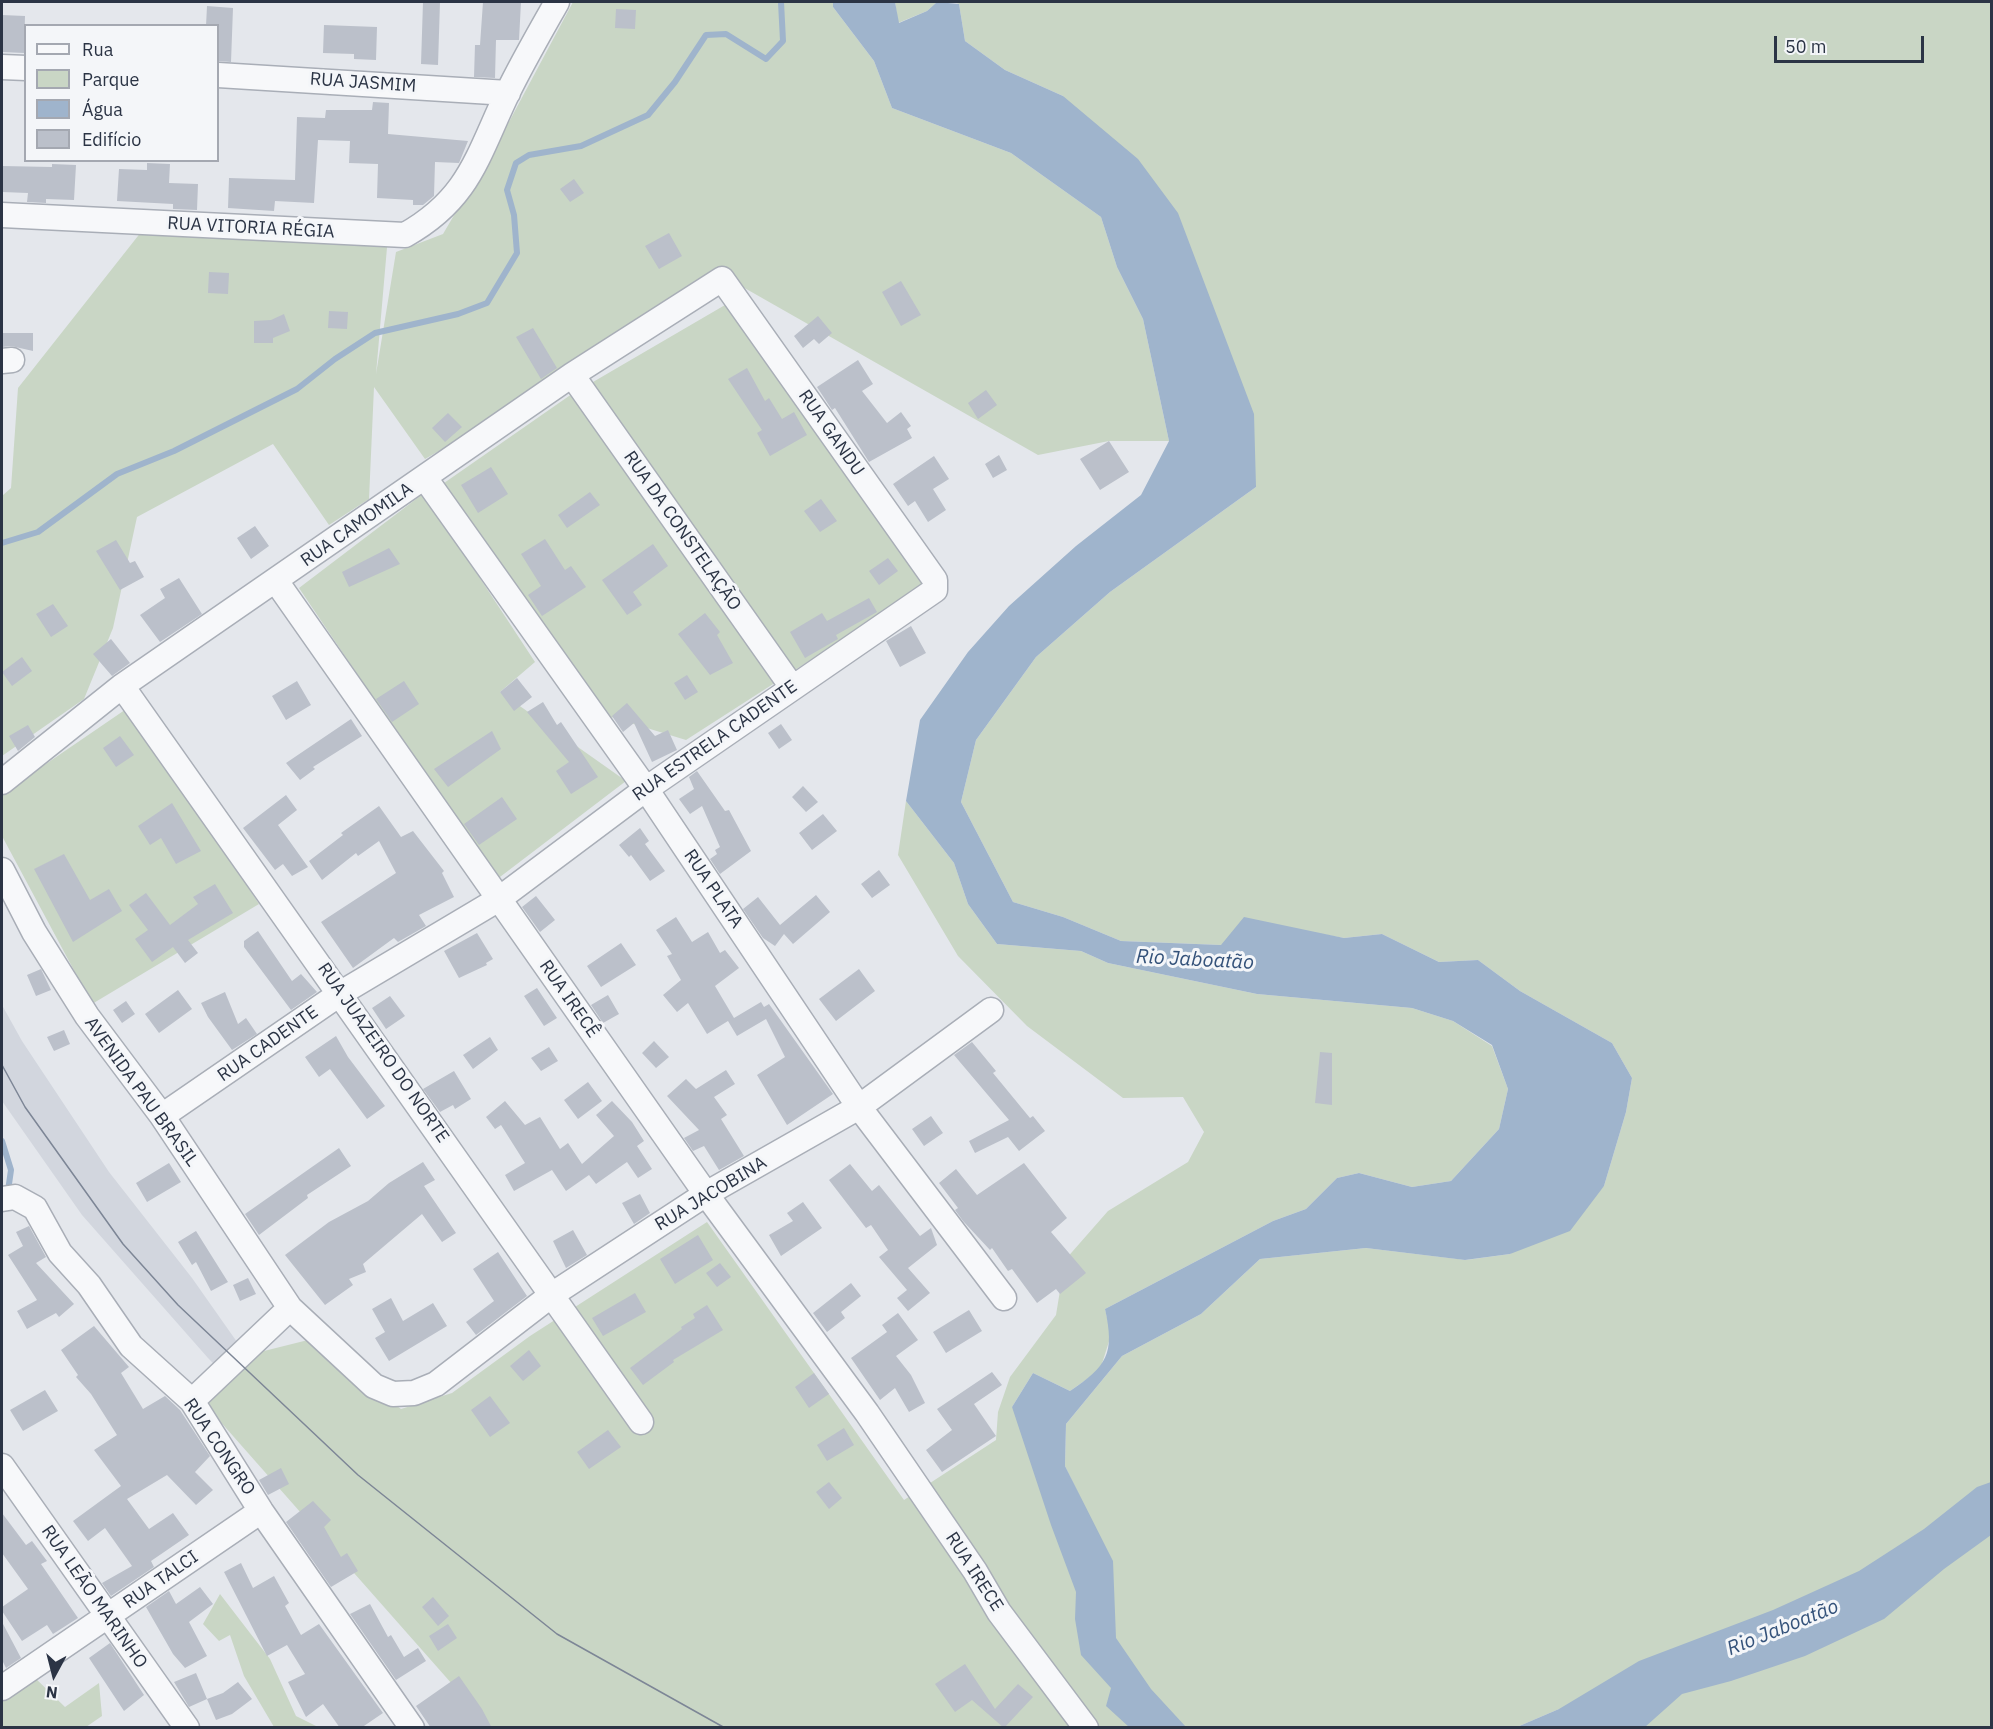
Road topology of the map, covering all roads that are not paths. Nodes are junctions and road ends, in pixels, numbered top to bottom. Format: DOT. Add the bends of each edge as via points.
graph roads {
  1 [pos="557,2"];
  2 [pos="2,67"];
  3 [pos="24,68"];
  4 [pos="219,75"];
  5 [pos="508,93"];
  6 [pos="2,215"];
  7 [pos="722,279"];
  8 [pos="572,375"];
  9 [pos="425,478"];
  10 [pos="276,581"];
  11 [pos="935,590"];
  12 [pos="122,686"];
  13 [pos="792,687"];
  14 [pos="2,782"];
  15 [pos="646,789"];
  16 [pos="2,870"];
  17 [pos="499,899"];
  18 [pos="341,993"];
  19 [pos="991,1010"];
  20 [pos="859,1107"];
  21 [pos="162,1116"];
  22 [pos="706,1194"];
  23 [pos="2,1199"];
  24 [pos="554,1294"];
  25 [pos="1004,1298"];
  26 [pos="290,1308"];
  27 [pos="436,1384"];
  28 [pos="192,1401"];
  29 [pos="867,1413"];
  30 [pos="641,1422"];
  31 [pos="2,1466"];
  32 [pos="261,1511"];
  33 [pos="108,1618"];
  34 [pos="2,1688"];
  35 [pos="187,1728"];
  36 [pos="412,1728"];
  37 [pos="1086,1728"];
  1 -- 5 [label="street, RUA VITORIA RÉGIA"];
  2 -- 3 [label="street"];
  4 -- 5 [label="street, RUA JASMIM"];
  5 -- 6 [label="street, RUA VITORIA RÉGIA" via="473,170 450,203 431,221 405,236"];
  7 -- 8 [label="street, RUA CAMOMILA"];
  7 -- 11 [label="street, RUA GANDU" via="934,580"];
  8 -- 9 [label="street, RUA CAMOMILA"];
  8 -- 13 [label="street, RUA DA CONSTELAÇÃO"];
  9 -- 10 [label="street, RUA CAMOMILA"];
  9 -- 15 [label="street, RUA PLATA"];
  10 -- 12 [label="street, RUA CAMOMILA"];
  10 -- 17 [label="street, RUA IRECÊ"];
  11 -- 13 [label="street, RUA ESTRELA CADENTE"];
  12 -- 14 [label="street, RUA CAMOMILA"];
  12 -- 18 [label="street, RUA JUAZEIRO DO NORTE"];
  13 -- 15 [label="street, RUA ESTRELA CADENTE"];
  15 -- 17 [label="street, RUA ESTRELA CADENTE"];
  15 -- 20 [label="street, RUA PLATA"];
  16 -- 21 [label="street, AVENIDA PAU BRASIL" via="34,932 87,1016"];
  17 -- 18 [label="street, RUA CADENTE"];
  17 -- 22 [label="street, RUA IRECÊ"];
  18 -- 21 [label="street, RUA CADENTE"];
  18 -- 24 [label="street, RUA JUAZEIRO DO NORTE"];
  19 -- 20 [label="street, RUA JACOBINA"];
  20 -- 22 [label="street, RUA JACOBINA"];
  20 -- 25 [label="street, RUA PLATA"];
  21 -- 26 [label="street, AVENIDA PAU BRASIL"];
  22 -- 24 [label="street, RUA JACOBINA"];
  22 -- 29 [label="street, RUA IRECÊ"];
  23 -- 28 [label="street, RUA CONGRO" via="15,1197 35,1208 60,1253 89,1285 131,1346"];
  24 -- 27 [label="street, RUA JACOBINA"];
  24 -- 30 [label="street, RUA JUAZEIRO DO NORTE"];
  26 -- 27 [label="street, AVENIDA PAU BRASIL" via="374,1386 393,1394 414,1393"];
  26 -- 28 [label="street"];
  28 -- 32 [label="street, RUA CONGRO"];
  29 -- 37 [label="street, RUA IRECE" via="999,1612"];
  31 -- 33 [label="street, RUA LEÃO MARINHO"];
  32 -- 33 [label="street, RUA TALCI"];
  32 -- 36 [label="street, RUA CONGRO"];
  33 -- 34 [label="street, RUA TALCI"];
  33 -- 35 [label="street, RUA LEÃO MARINHO"];
}
